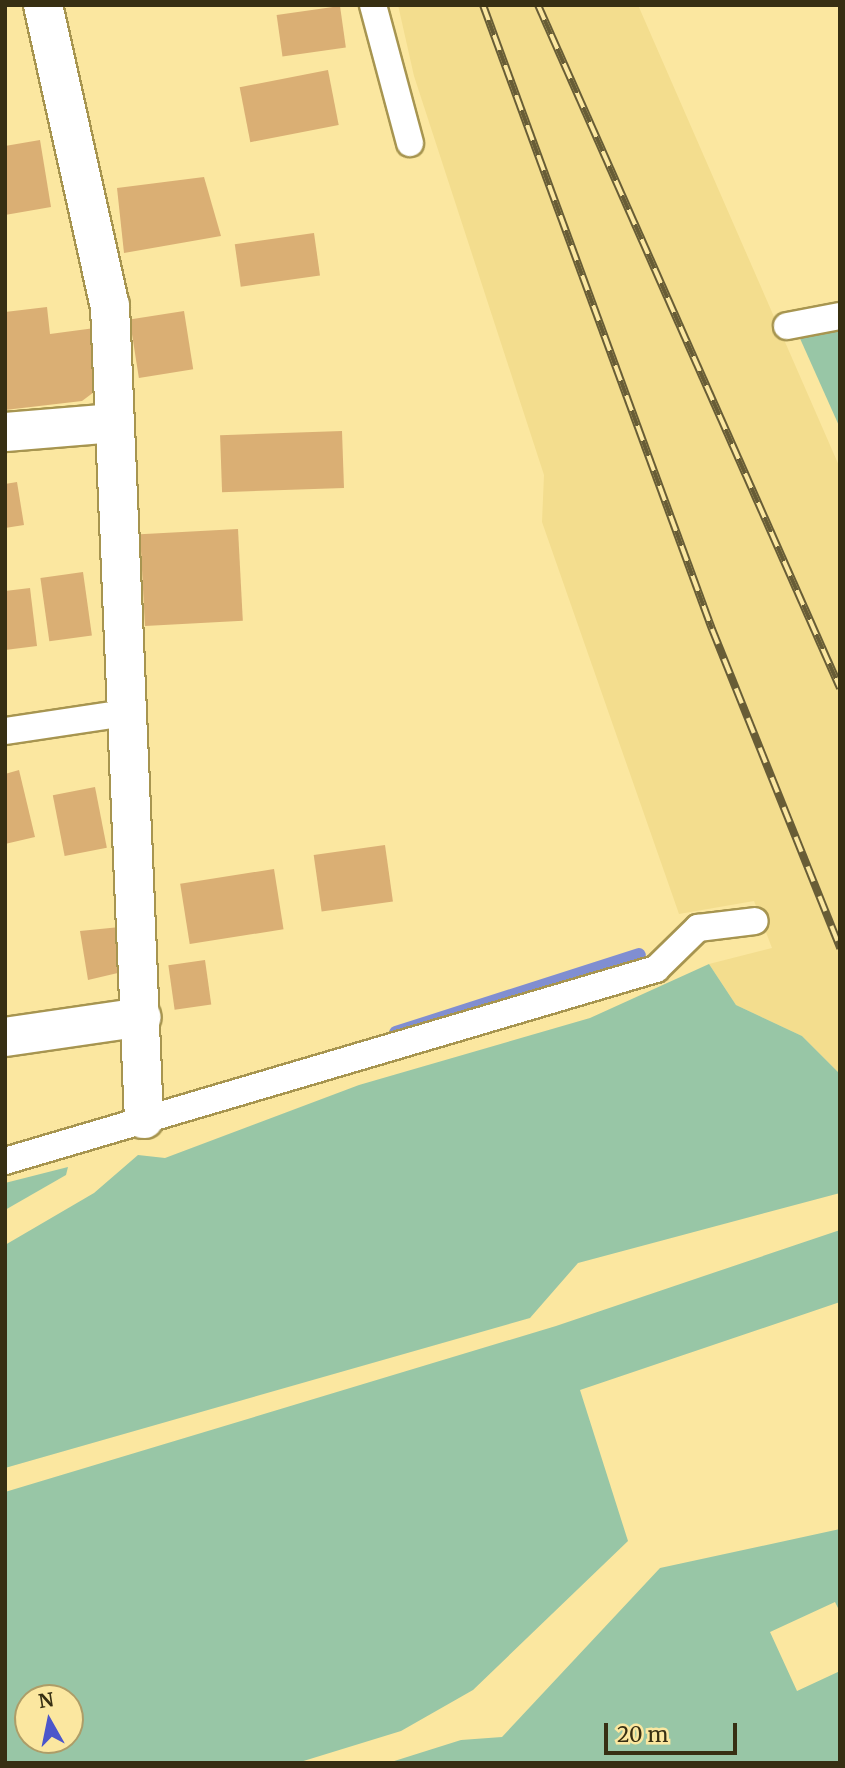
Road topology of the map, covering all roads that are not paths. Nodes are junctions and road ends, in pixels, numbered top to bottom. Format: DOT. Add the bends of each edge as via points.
graph roads {
  1 [pos="43,5"];
  2 [pos="373,5"];
  3 [pos="410,143"];
  4 [pos="840,316"];
  5 [pos="787,326"];
  6 [pos="114,423"];
  7 [pos="5,432"];
  8 [pos="125,713"];
  9 [pos="5,731"];
  10 [pos="755,921"];
  11 [pos="142,1017"];
  12 [pos="5,1037"];
  13 [pos="144,1119"];
  14 [pos="5,1161"];
  1 -- 6 [label="street" via="110,306"];
  2 -- 3 [label="lane"];
  4 -- 5 [label="lane"];
  6 -- 7 [label="street"];
  6 -- 8 [label="street"];
  8 -- 9 [label="lane"];
  8 -- 11 [label="street"];
  10 -- 13 [label="lane" via="698,928 656,969"];
  11 -- 12 [label="street"];
  11 -- 13 [label="street"];
  13 -- 14 [label="lane"];
}
